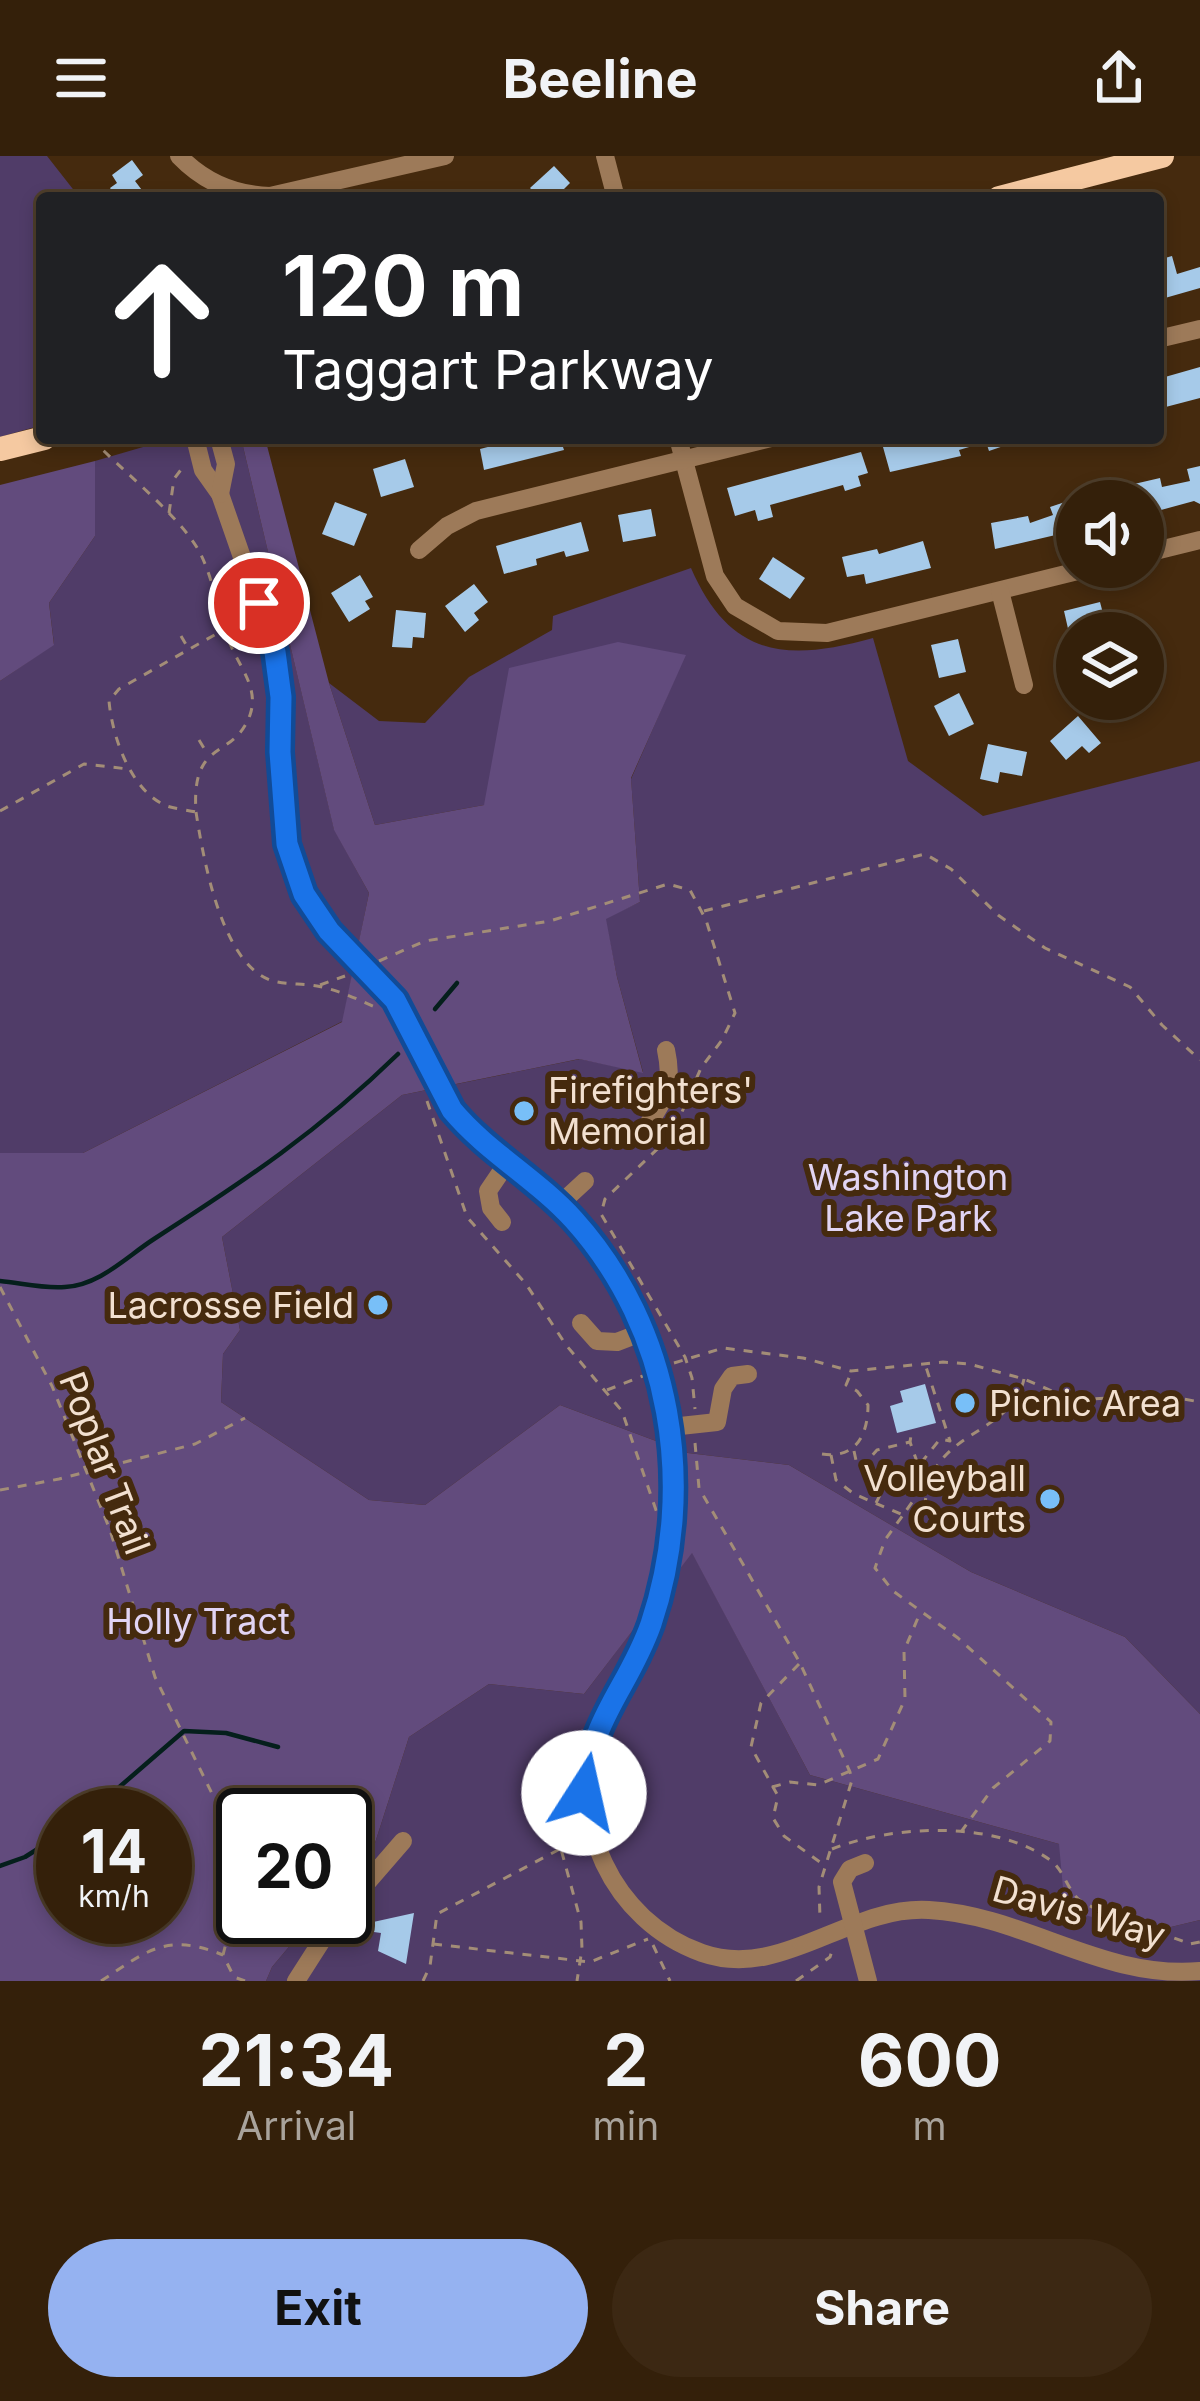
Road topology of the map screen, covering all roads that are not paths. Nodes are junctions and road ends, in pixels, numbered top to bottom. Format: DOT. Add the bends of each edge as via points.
graph roads {
  1 [pos="179,156"];
  2 [pos="445,156"];
  3 [pos="605,156"];
  4 [pos="1162,156"];
  5 [pos="395,162"];
  6 [pos="245,192"];
  7 [pos="299,192"];
  8 [pos="614,192"];
  9 [pos="1022,192"];
  10 [pos="1200,328"];
  11 [pos="1164,337"];
  12 [pos="36,440"];
  13 [pos="221,444"];
  14 [pos="680,444"];
  15 [pos="747,444"];
  16 [pos="191,446"];
  17 [pos="0,449"];
  18 [pos="684,460"];
  19 [pos="220,494"];
  20 [pos="1200,540"];
  21 [pos="1164,549"];
  22 [pos="419,550"];
  23 [pos="1056,577"];
  24 [pos="1000,591"];
  25 [pos="1024,685"];
  26 [pos="666,1050"];
  27 [pos="648,1124"];
  28 [pos="508,1160"];
  29 [pos="585,1181"];
  30 [pos="559,1205"];
  31 [pos="502,1222"];
  32 [pos="581,1323"];
  33 [pos="643,1332"];
  34 [pos="748,1373"];
  35 [pos="671,1427"];
  36 [pos="403,1841"];
  37 [pos="865,1863"];
  38 [pos="372,1877"];
  39 [pos="852,1924"];
  40 [pos="320,1944"];
  41 [pos="1200,1971"];
  42 [pos="1172,1977"];
  43 [pos="296,1981"];
  44 [pos="868,1981"];
  1 -- 6 [label="street" via="209,180"];
  2 -- 5 [label="street"];
  3 -- 8 [label="street"];
  4 -- 9 [label="main road"];
  5 -- 7 [label="street"];
  10 -- 11 [label="street"];
  12 -- 17 [label="main road"];
  13 -- 19 [label="street"];
  14 -- 18 [label="street"];
  15 -- 18 [label="street"];
  16 -- 19 [label="street"];
  18 -- 22 [label="street" via="476,511"];
  18 -- 24 [label="street" via="721,588 745,614 778,631 827,633"];
  19 -- 28 [label="street, Davis Way" via="275,652 287,844 304,894 395,1000 452,1110"];
  20 -- 21 [label="street"];
  23 -- 24 [label="street"];
  24 -- 25 [label="street"];
  26 -- 27 [label="street" via="672,1076"];
  28 -- 30 [label="street, Davis Way"];
  28 -- 31 [label="street" via="488,1191"];
  29 -- 30 [label="street"];
  30 -- 33 [label="street, Davis Way" via="598,1248"];
  32 -- 33 [label="street" via="597,1341"];
  33 -- 35 [label="street, Davis Way"];
  34 -- 35 [label="street" via="732,1376 723,1389 717,1422"];
  35 -- 39 [label="street, Davis Way" via="671,1547 650,1627 598,1726 568,1763 584,1793 596,1851 658,1934 702,1953 746,1961"];
  36 -- 38 [label="street"];
  37 -- 39 [label="street" via="842,1882"];
  39 -- 42 [label="street, Davis Way" via="884,1913 977,1914"];
  39 -- 44 [label="street"];
  40 -- 43 [label="street"];
  41 -- 42 [label="street, Davis Way"];
}
